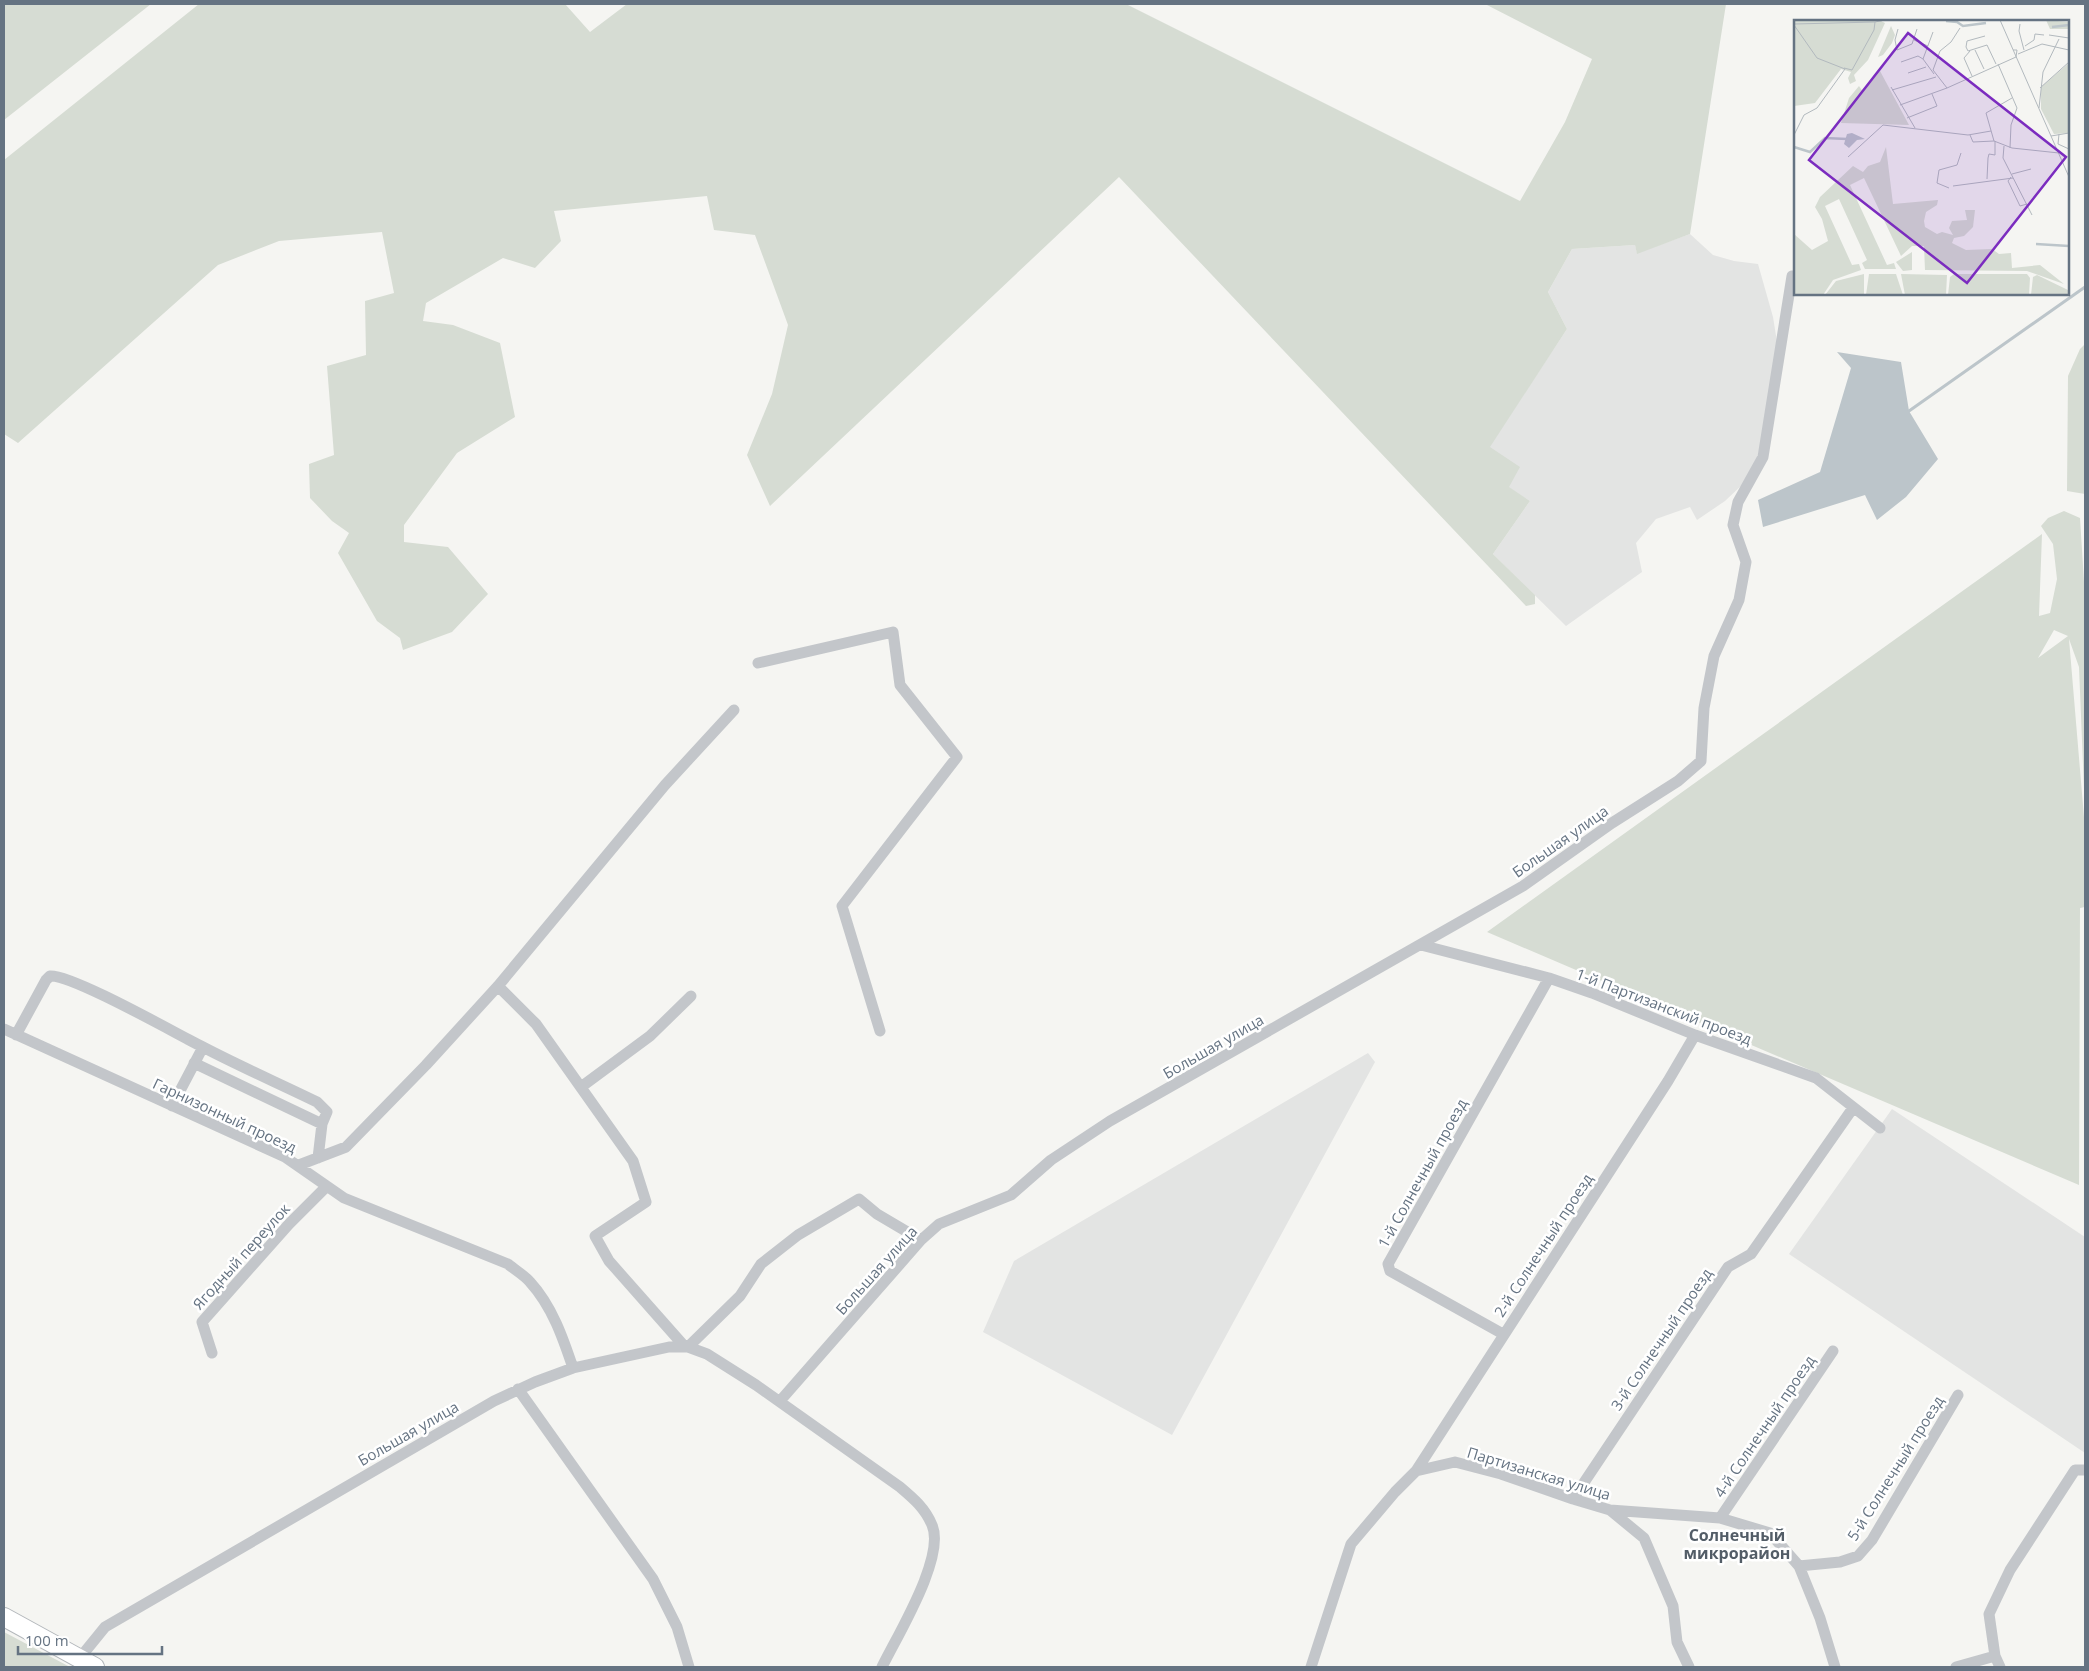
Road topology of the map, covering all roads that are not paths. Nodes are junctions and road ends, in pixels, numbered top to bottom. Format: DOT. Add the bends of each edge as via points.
graph roads {
  1 [pos="1792,276"];
  2 [pos="758,663"];
  3 [pos="734,710"];
  4 [pos="1421,945"];
  5 [pos="1549,978"];
  6 [pos="498,986"];
  7 [pos="691,996"];
  8 [pos="4,1029"];
  9 [pos="880,1032"];
  10 [pos="16,1035"];
  11 [pos="1694,1035"];
  12 [pos="202,1047"];
  13 [pos="194,1063"];
  14 [pos="581,1087"];
  15 [pos="172,1106"];
  16 [pos="1853,1108"];
  17 [pos="322,1124"];
  18 [pos="1880,1128"];
  19 [pos="318,1158"];
  20 [pos="299,1165"];
  21 [pos="326,1187"];
  22 [pos="921,1240"];
  23 [pos="1503,1334"];
  24 [pos="686,1347"];
  25 [pos="1833,1351"];
  26 [pos="212,1353"];
  27 [pos="574,1368"];
  28 [pos="518,1389"];
  29 [pos="1958,1395"];
  30 [pos="780,1401"];
  31 [pos="2085,1470"];
  32 [pos="1416,1471"];
  33 [pos="1573,1499"];
  34 [pos="1610,1510"];
  35 [pos="1720,1518"];
  36 [pos="1799,1566"];
  37 [pos="4,1617"];
  38 [pos="79,1659"];
  39 [pos="1998,1662"];
  40 [pos="95,1667"];
  41 [pos="688,1667"];
  42 [pos="882,1667"];
  43 [pos="1311,1667"];
  44 [pos="1689,1667"];
  45 [pos="1835,1667"];
  46 [pos="1956,1667"];
  1 -- 4 [label="street, Большая улица" via="1763,457 1738,502 1733,524 1746,562 1739,600 1714,656 1704,708 1701,761 1678,782 1612,823 1523,886"];
  2 -- 9 [label="street" via="893,632 900,685 957,757 842,906"];
  3 -- 6 [label="street" via="665,785"];
  4 -- 5 [label="street, 1-й Партизанский проезд"];
  4 -- 22 [label="street, Большая улица" via="1110,1121 1051,1160 1011,1195 939,1224"];
  5 -- 11 [label="street, 1-й Партизанский проезд"];
  5 -- 23 [label="street, 1-й Солнечный проезд" via="1388,1264 1390,1270"];
  6 -- 14 [label="street" via="536,1024"];
  6 -- 19 [label="street" via="346,1146"];
  7 -- 14 [label="street" via="650,1036"];
  8 -- 10 [label="street, Гарнизонный проезд"];
  10 -- 12 [label="street" via="46,980 56,976 91,990"];
  10 -- 15 [label="street, Гарнизонный проезд"];
  11 -- 16 [label="street, 1-й Партизанский проезд" via="1816,1078"];
  11 -- 23 [label="street, 2-й Солнечный проезд" via="1668,1081"];
  12 -- 13 [label="street"];
  12 -- 17 [label="street" via="317,1102 327,1112"];
  13 -- 15 [label="street"];
  13 -- 17 [label="street"];
  14 -- 24 [label="street" via="634,1161 646,1202 595,1236 609,1261"];
  15 -- 20 [label="street, Гарнизонный проезд"];
  16 -- 18 [label="street, 1-й Партизанский проезд"];
  16 -- 33 [label="street, 3-й Солнечный проезд" via="1751,1254 1728,1267"];
  17 -- 19 [label="street"];
  19 -- 20 [label="street"];
  20 -- 21 [label="street, Гарнизонный проезд"];
  21 -- 26 [label="street, Ягодный переулок" via="202,1322"];
  21 -- 27 [label="street, Гарнизонный проезд" via="362,1206 508,1264 529,1281 542,1298 560,1331"];
  22 -- 24 [label="street" via="877,1214 859,1199 798,1235 761,1264 740,1296"];
  22 -- 30 [label="street, Большая улица"];
  23 -- 32 [label="street, 2-й Солнечный проезд"];
  24 -- 27 [label="street, Большая улица" via="669,1347"];
  24 -- 30 [label="street, Большая улица" via="707,1354"];
  25 -- 35 [label="street, 4-й Солнечный проезд"];
  27 -- 28 [label="street, Большая улица"];
  28 -- 38 [label="street, Большая улица" via="105,1627"];
  28 -- 41 [label="street" via="653,1579 677,1627"];
  29 -- 36 [label="street, 5-й Солнечный проезд" via="1872,1540 1858,1556 1840,1562"];
  30 -- 42 [label="street, Большая улица" via="900,1487 920,1504 933,1526 935,1545 928,1574"];
  31 -- 39 [label="street" via="2075,1470 2010,1570 1990,1614"];
  32 -- 33 [label="street, Партизанская улица" via="1455,1462"];
  32 -- 43 [label="street" via="1351,1544"];
  33 -- 34 [label="street, Партизанская улица"];
  34 -- 35 [label="street"];
  34 -- 44 [label="street, Партизанская улица" via="1644,1538 1672,1606 1678,1642"];
  35 -- 36 [label="street" via="1770,1533"];
  36 -- 45 [label="street"];
  37 -- 38 [label="main road"];
  38 -- 40 [label="main road"];
  39 -- 46 [label="street"];
}
